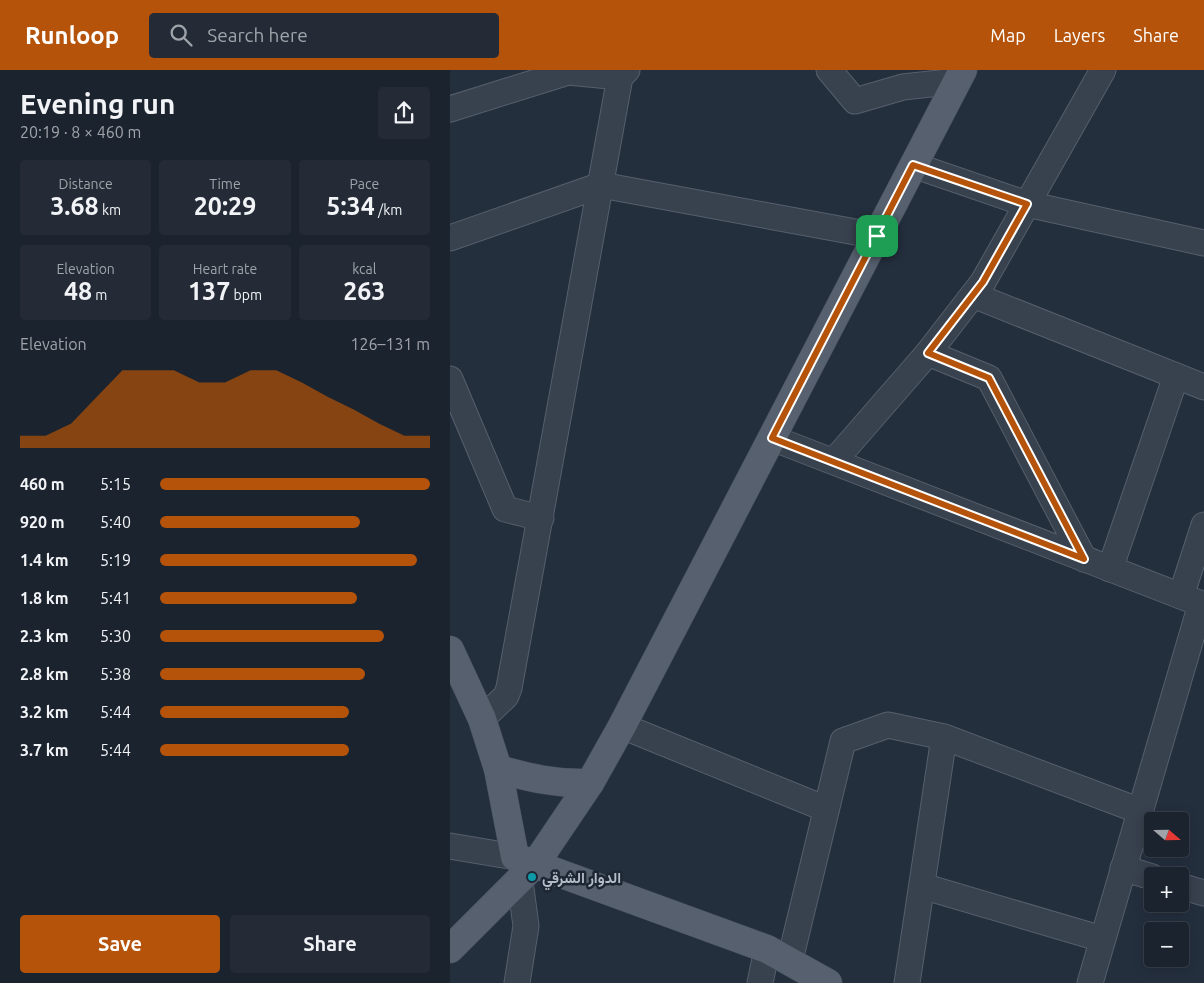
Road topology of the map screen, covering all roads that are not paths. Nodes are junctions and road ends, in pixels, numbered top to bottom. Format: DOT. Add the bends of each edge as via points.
graph roads {
  1 [pos="829,70"];
  2 [pos="1103,70"];
  3 [pos="569,71"];
  4 [pos="623,74"];
  5 [pos="960,76"];
  6 [pos="450,110"];
  7 [pos="913,165"];
  8 [pos="601,185"];
  9 [pos="1027,204"];
  10 [pos="877,236"];
  11 [pos="450,238"];
  12 [pos="1204,242"];
  13 [pos="973,295"];
  14 [pos="928,353"];
  15 [pos="1176,376"];
  16 [pos="450,379"];
  17 [pos="1204,388"];
  18 [pos="772,438"];
  19 [pos="834,462"];
  20 [pos="541,518"];
  21 [pos="1204,525"];
  22 [pos="1084,559"];
  23 [pos="1110,569"];
  24 [pos="1195,602"];
  25 [pos="450,650"];
  26 [pos="482,719"];
  27 [pos="622,726"];
  28 [pos="944,737"];
  29 [pos="498,769"];
  30 [pos="590,783"];
  31 [pos="826,809"];
  32 [pos="1140,811"];
  33 [pos="450,846"];
  34 [pos="524,867"];
  35 [pos="1123,868"];
  36 [pos="1144,875"];
  37 [pos="922,886"];
  38 [pos="1189,889"];
  39 [pos="1204,893"];
  40 [pos="1102,939"];
  41 [pos="450,949"];
  42 [pos="778,955"];
  43 [pos="517,983"];
  44 [pos="760,983"];
  45 [pos="828,983"];
  46 [pos="907,983"];
  47 [pos="1090,983"];
  1 -- 5 [label="street" via="855,101"];
  2 -- 9 [label="street"];
  3 -- 4 [label="street"];
  3 -- 6 [label="street"];
  4 -- 8 [label="street"];
  5 -- 7 [label="main road"];
  7 -- 9 [label="street"];
  7 -- 10 [label="main road"];
  8 -- 10 [label="street"];
  8 -- 11 [label="street"];
  8 -- 20 [label="street"];
  9 -- 12 [label="street"];
  9 -- 13 [label="street"];
  10 -- 18 [label="main road"];
  13 -- 14 [label="street"];
  13 -- 15 [label="street"];
  14 -- 19 [label="street"];
  14 -- 22 [label="street" via="989,378"];
  15 -- 17 [label="street"];
  15 -- 23 [label="street"];
  16 -- 20 [label="street" via="505,509"];
  18 -- 19 [label="street"];
  18 -- 27 [label="main road"];
  19 -- 22 [label="street"];
  20 -- 26 [label="street" via="509,688 506,696"];
  21 -- 24 [label="street"];
  22 -- 23 [label="street"];
  23 -- 24 [label="street"];
  24 -- 32 [label="street"];
  25 -- 26 [label="main road"];
  26 -- 29 [label="main road"];
  27 -- 30 [label="main road"];
  27 -- 31 [label="street"];
  28 -- 31 [label="street" via="888,725 844,741"];
  28 -- 32 [label="street"];
  28 -- 37 [label="street"];
  29 -- 30 [label="main road" via="555,783"];
  29 -- 34 [label="main road"];
  30 -- 34 [label="main road"];
  31 -- 42 [label="street"];
  32 -- 35 [label="street"];
  33 -- 34 [label="street"];
  34 -- 41 [label="main road"];
  34 -- 42 [label="main road"];
  34 -- 43 [label="street" via="526,926"];
  35 -- 36 [label="street"];
  35 -- 40 [label="street"];
  37 -- 40 [label="street"];
  37 -- 46 [label="street"];
  38 -- 39 [label="street"];
  40 -- 47 [label="street"];
  42 -- 44 [label="street"];
  42 -- 45 [label="main road"];
}
